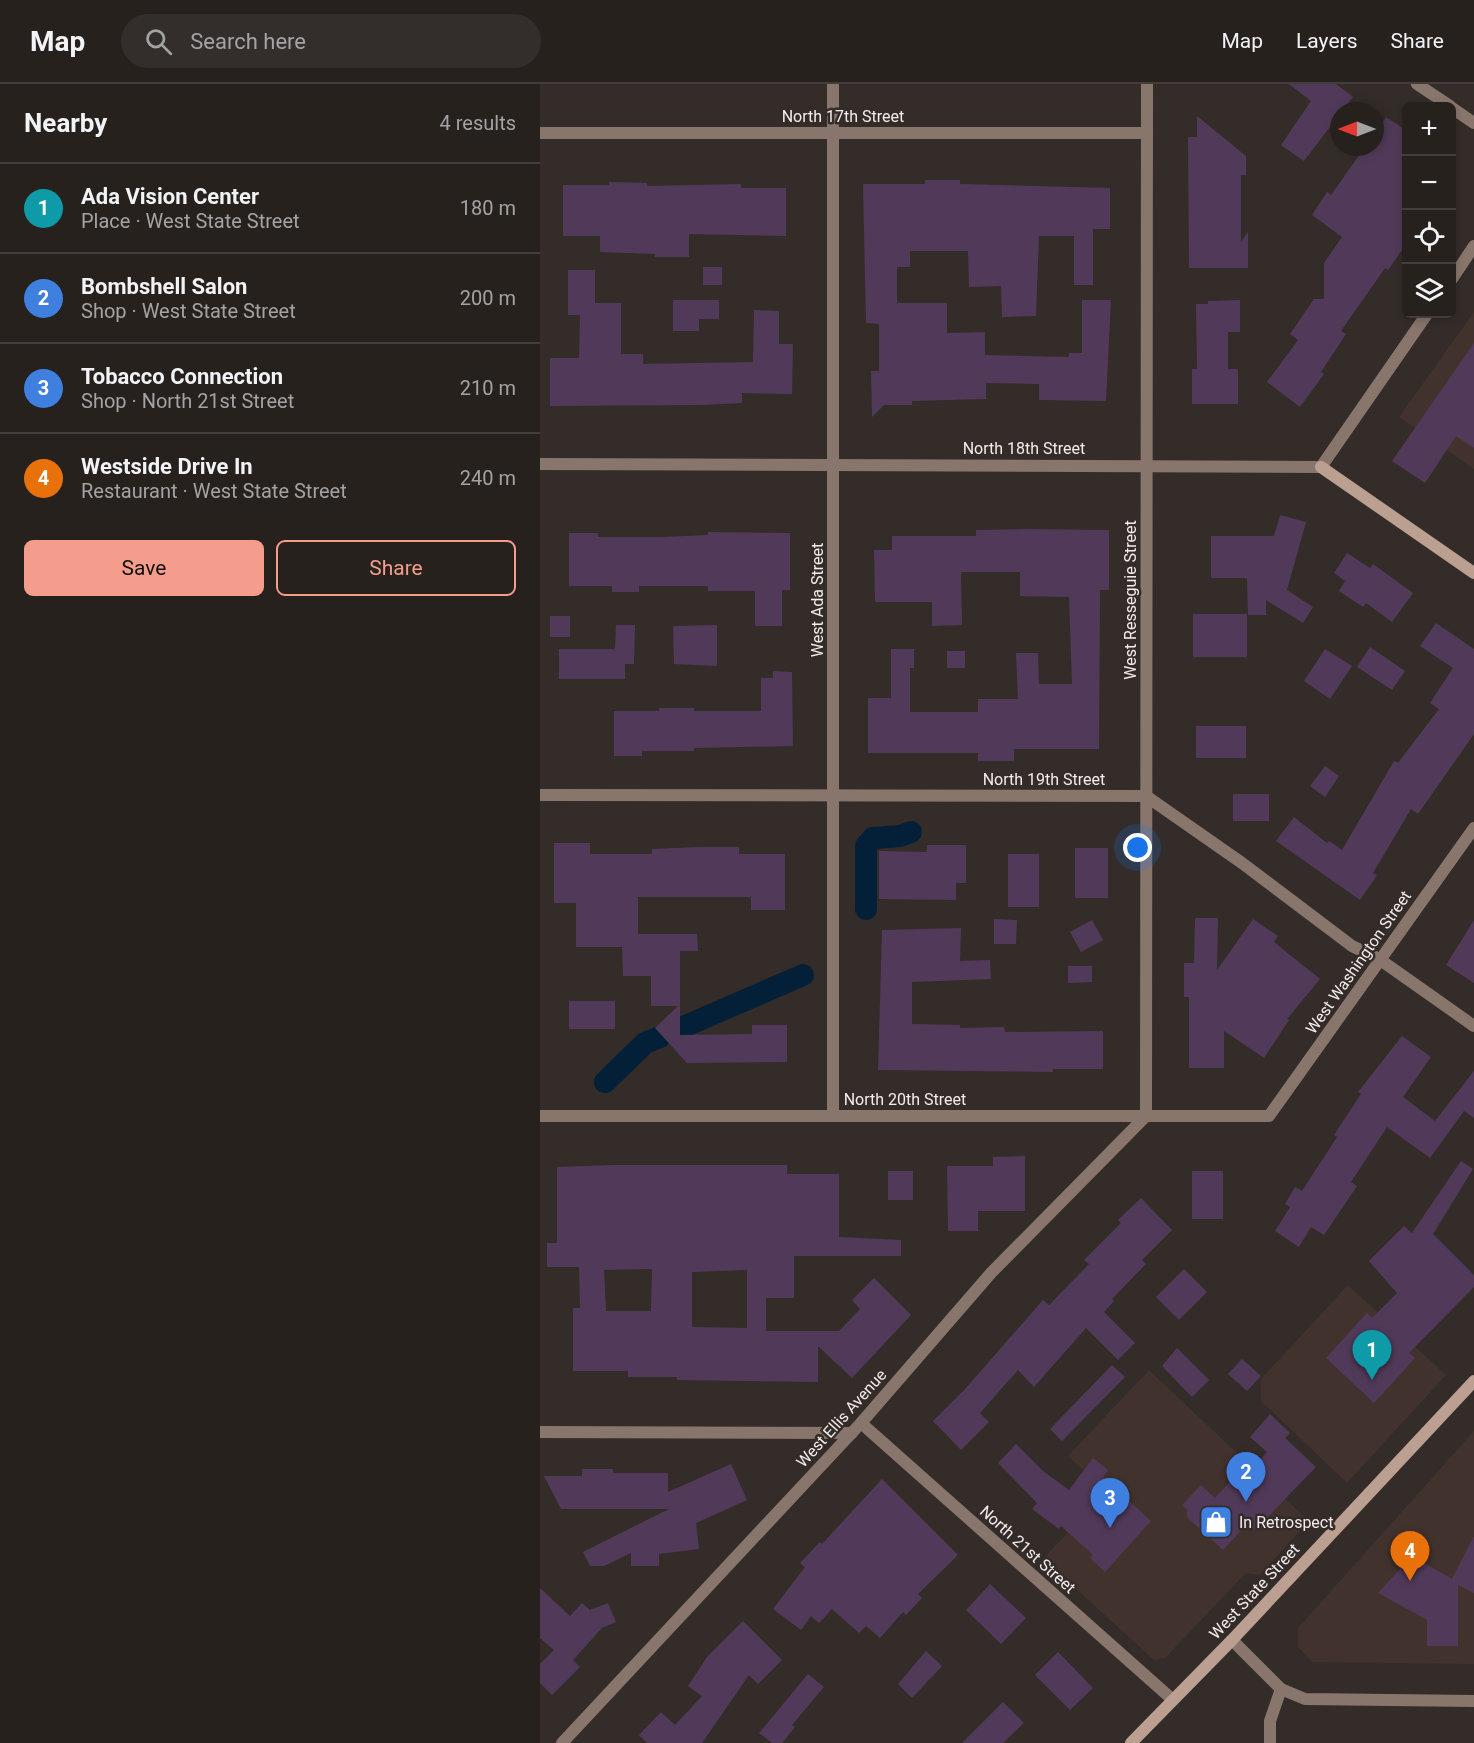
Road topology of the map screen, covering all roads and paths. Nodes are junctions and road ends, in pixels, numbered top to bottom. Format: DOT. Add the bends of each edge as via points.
graph roads {
  1 [pos="833,84"];
  2 [pos="1147,84"];
  3 [pos="1417,84"];
  4 [pos="1444,102"];
  5 [pos="1456,110"];
  6 [pos="1474,123"];
  7 [pos="540,133"];
  8 [pos="834,133"];
  9 [pos="1146,133"];
  10 [pos="1474,246"];
  11 [pos="1456,273"];
  12 [pos="1424,318"];
  13 [pos="540,464"];
  14 [pos="833,464"];
  15 [pos="1146,465"];
  16 [pos="1321,467"];
  17 [pos="1474,573"];
  18 [pos="540,795"];
  19 [pos="833,796"];
  20 [pos="1146,796"];
  21 [pos="1474,828"];
  22 [pos="1379,959"];
  23 [pos="1474,1026"];
  24 [pos="540,1116"];
  25 [pos="833,1116"];
  26 [pos="1146,1116"];
  27 [pos="1269,1116"];
  28 [pos="1474,1381"];
  29 [pos="861,1423"];
  30 [pos="540,1432"];
  31 [pos="852,1433"];
  32 [pos="1232,1640"];
  33 [pos="1281,1689"];
  34 [pos="1173,1700"];
  35 [pos="1474,1701"];
  36 [pos="570,1741"];
  37 [pos="1131,1743"];
  38 [pos="1270,1743"];
  1 -- 8 [label="street, West Ada Street"];
  2 -- 9 [label="street, West Resseguie Street"];
  3 -- 4 [label="street"];
  5 -- 6 [label="street"];
  7 -- 8 [label="street, North 17th Street"];
  8 -- 9 [label="street, North 17th Street"];
  8 -- 14 [label="street, West Ada Street"];
  9 -- 15 [label="street, West Resseguie Street"];
  10 -- 11 [label="street"];
  12 -- 16 [label="street"];
  13 -- 14 [label="street, North 18th Street"];
  14 -- 15 [label="street, North 18th Street"];
  14 -- 19 [label="street, West Ada Street"];
  15 -- 16 [label="street, North 18th Street"];
  15 -- 20 [label="street, West Resseguie Street"];
  16 -- 17 [label="main road"];
  18 -- 19 [label="street, North 19th Street"];
  19 -- 20 [label="street, North 19th Street"];
  19 -- 25 [label="street, West Ada Street"];
  20 -- 22 [label="street" via="1352,946"];
  20 -- 26 [label="street, West Resseguie Street"];
  21 -- 22 [label="street, West Washington Street"];
  22 -- 23 [label="street"];
  22 -- 27 [label="street, West Washington Street"];
  24 -- 25 [label="street, North 20th Street"];
  25 -- 26 [label="street, North 20th Street"];
  26 -- 27 [label="street, North 20th Street"];
  26 -- 29 [label="street, West Ellis Avenue" via="991,1273"];
  28 -- 32 [label="main road, West State Street"];
  29 -- 31 [label="street, West Ellis Avenue"];
  29 -- 34 [label="street, North 21st Street"];
  30 -- 31 [label="street"];
  31 -- 36 [label="street, West Ellis Avenue"];
  32 -- 33 [label="street"];
  32 -- 34 [label="main road, West State Street"];
  33 -- 35 [label="street" via="1305,1700"];
  33 -- 38 [label="street" via="1270,1721"];
  34 -- 37 [label="main road, West State Street"];
}
